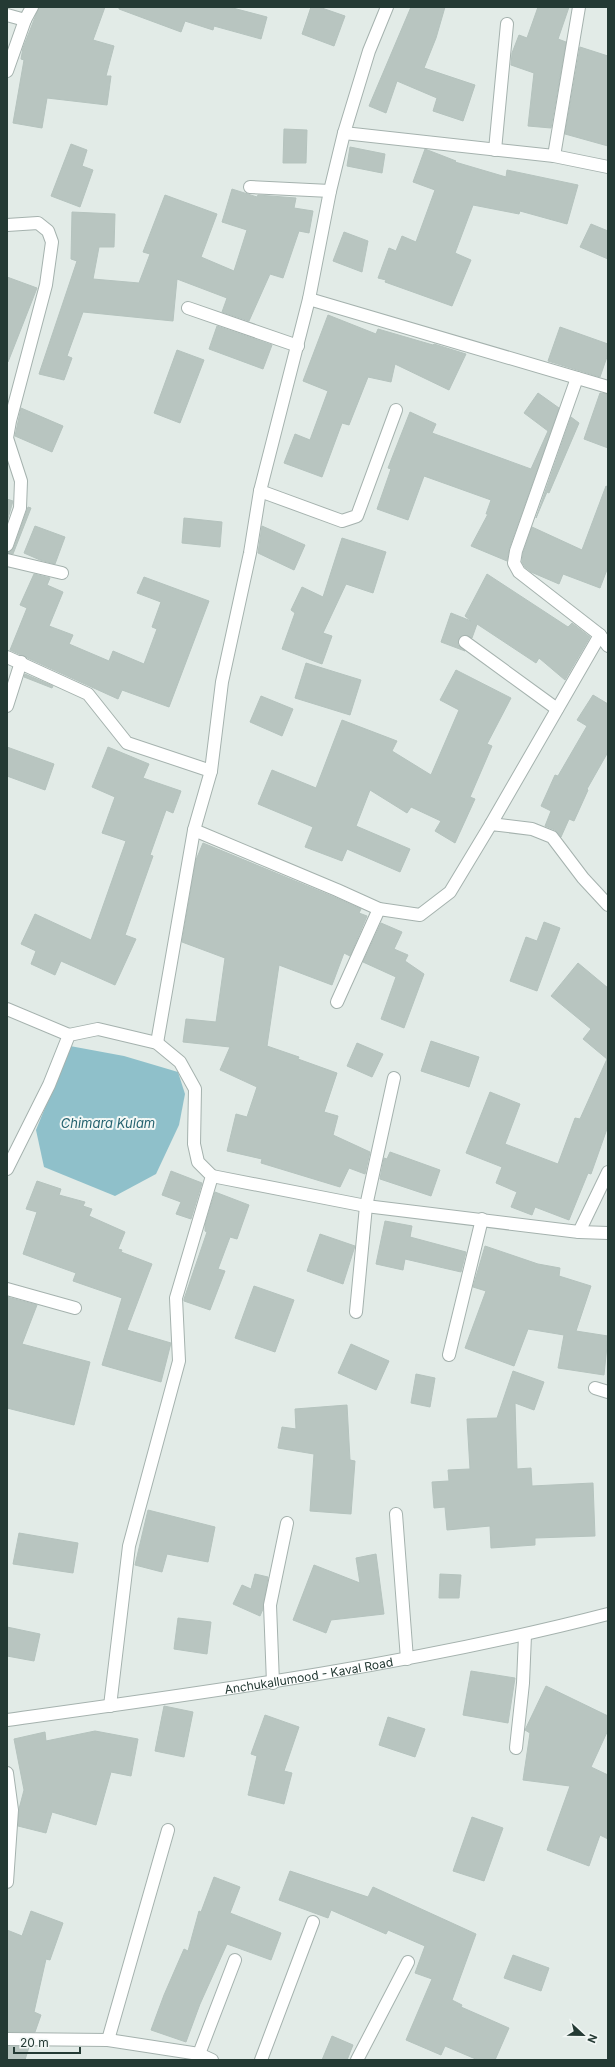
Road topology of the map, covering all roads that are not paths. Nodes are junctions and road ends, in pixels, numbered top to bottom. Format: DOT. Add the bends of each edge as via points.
graph roads {
  1 [pos="32,7"];
  2 [pos="387,7"];
  3 [pos="579,7"];
  4 [pos="7,15"];
  5 [pos="25,20"];
  6 [pos="507,24"];
  7 [pos="7,71"];
  8 [pos="344,133"];
  9 [pos="495,150"];
  10 [pos="554,156"];
  11 [pos="608,168"];
  12 [pos="250,187"];
  13 [pos="330,191"];
  14 [pos="7,224"];
  15 [pos="309,299"];
  16 [pos="188,308"];
  17 [pos="298,346"];
  18 [pos="577,378"];
  19 [pos="608,387"];
  20 [pos="396,410"];
  21 [pos="260,491"];
  22 [pos="7,545"];
  23 [pos="7,560"];
  24 [pos="62,574"];
  25 [pos="600,635"];
  26 [pos="466,642"];
  27 [pos="608,646"];
  28 [pos="7,657"];
  29 [pos="21,662"];
  30 [pos="7,706"];
  31 [pos="557,709"];
  32 [pos="211,771"];
  33 [pos="491,824"];
  34 [pos="194,830"];
  35 [pos="608,905"];
  36 [pos="379,909"];
  37 [pos="337,1002"];
  38 [pos="7,1009"];
  39 [pos="69,1035"];
  40 [pos="157,1043"];
  41 [pos="394,1078"];
  42 [pos="7,1169"];
  43 [pos="608,1172"];
  44 [pos="212,1176"];
  45 [pos="366,1206"];
  46 [pos="482,1219"];
  47 [pos="579,1232"];
  48 [pos="608,1233"];
  49 [pos="7,1289"];
  50 [pos="75,1308"];
  51 [pos="356,1312"];
  52 [pos="449,1355"];
  53 [pos="595,1388"];
  54 [pos="608,1392"];
  55 [pos="396,1514"];
  56 [pos="287,1523"];
  57 [pos="608,1614"];
  58 [pos="525,1635"];
  59 [pos="407,1659"];
  60 [pos="273,1683"];
  61 [pos="110,1706"];
  62 [pos="7,1720"];
  63 [pos="516,1748"];
  64 [pos="7,1773"];
  65 [pos="168,1830"];
  66 [pos="7,1882"];
  67 [pos="312,1922"];
  68 [pos="235,1960"];
  69 [pos="408,1962"];
  70 [pos="7,2039"];
  71 [pos="108,2040"];
  72 [pos="199,2054"];
  73 [pos="212,2060"];
  74 [pos="261,2060"];
  75 [pos="357,2060"];
  1 -- 5 [label="street"];
  2 -- 8 [label="street" via="369,51"];
  3 -- 10 [label="street"];
  4 -- 5 [label="street"];
  5 -- 7 [label="street"];
  6 -- 9 [label="street"];
  8 -- 9 [label="street"];
  8 -- 13 [label="street"];
  9 -- 10 [label="street"];
  10 -- 11 [label="street"];
  12 -- 13 [label="street"];
  13 -- 15 [label="street"];
  14 -- 22 [label="street" via="38,223 48,231 52,242 46,285 7,438 21,481 20,508"];
  15 -- 17 [label="street"];
  15 -- 18 [label="street"];
  16 -- 17 [label="street"];
  17 -- 21 [label="street"];
  18 -- 19 [label="street"];
  18 -- 25 [label="street" via="514,563 519,572"];
  20 -- 21 [label="street" via="356,516 349,520 338,520"];
  21 -- 32 [label="street" via="250,553 222,682"];
  23 -- 24 [label="street"];
  25 -- 27 [label="street"];
  25 -- 31 [label="street"];
  26 -- 31 [label="street"];
  28 -- 29 [label="street"];
  29 -- 30 [label="street"];
  29 -- 32 [label="street" via="88,694 127,743"];
  31 -- 33 [label="street"];
  32 -- 34 [label="street"];
  33 -- 35 [label="street" via="532,829 552,837 583,878"];
  33 -- 36 [label="street" via="450,892 420,915"];
  34 -- 36 [label="street"];
  34 -- 40 [label="street"];
  36 -- 37 [label="street"];
  38 -- 39 [label="street"];
  39 -- 40 [label="street" via="98,1029"];
  39 -- 42 [label="street" via="49,1085"];
  40 -- 44 [label="street" via="180,1062 195,1089 194,1144 198,1162"];
  41 -- 45 [label="street"];
  43 -- 47 [label="street"];
  44 -- 45 [label="street"];
  44 -- 61 [label="street" via="176,1298 178,1361 129,1546"];
  45 -- 46 [label="street"];
  45 -- 51 [label="street"];
  46 -- 47 [label="street"];
  46 -- 52 [label="street"];
  47 -- 48 [label="street"];
  49 -- 50 [label="street"];
  53 -- 54 [label="street"];
  55 -- 59 [label="street"];
  56 -- 60 [label="street" via="270,1605"];
  57 -- 58 [label="street, Anchukallumood - Kaval Road"];
  58 -- 59 [label="street, Anchukallumood - Kaval Road"];
  58 -- 63 [label="street"];
  59 -- 60 [label="street, Anchukallumood - Kaval Road"];
  60 -- 61 [label="street, Anchukallumood - Kaval Road"];
  61 -- 62 [label="street, Anchukallumood - Kaval Road"];
  64 -- 66 [label="street" via="12,1810"];
  65 -- 71 [label="street"];
  67 -- 74 [label="street"];
  68 -- 72 [label="street"];
  69 -- 75 [label="street"];
  70 -- 71 [label="street"];
  71 -- 72 [label="street"];
  72 -- 73 [label="street"];
}
